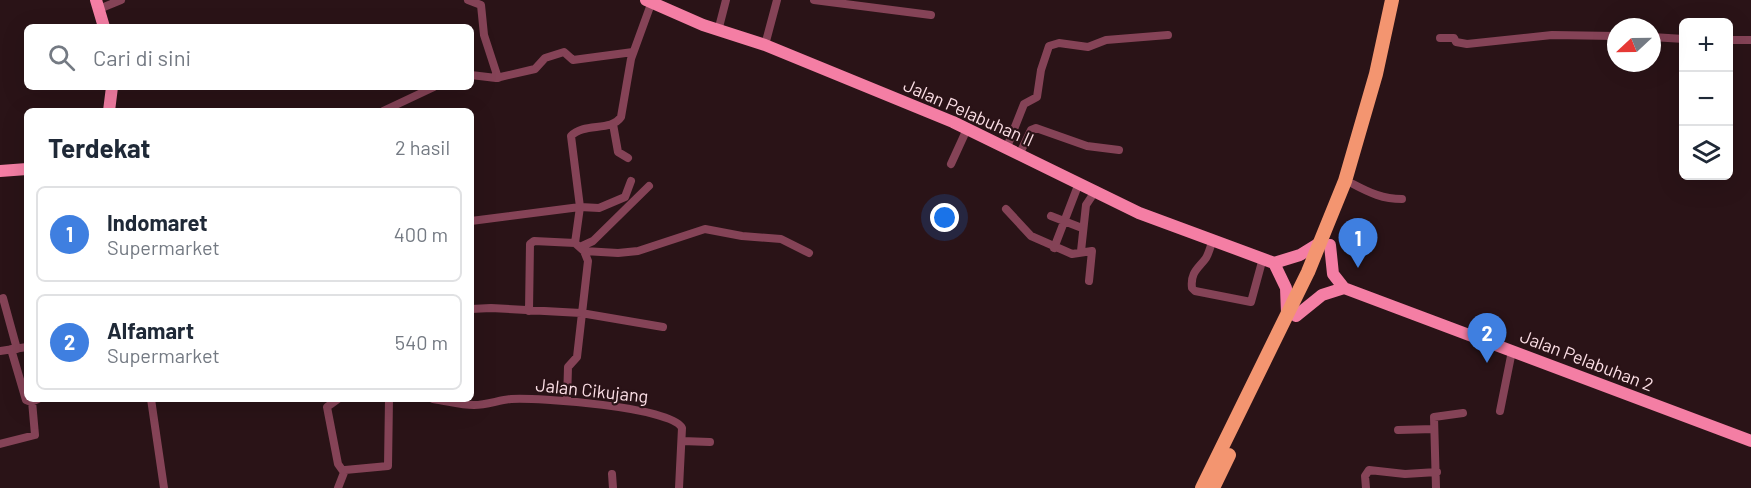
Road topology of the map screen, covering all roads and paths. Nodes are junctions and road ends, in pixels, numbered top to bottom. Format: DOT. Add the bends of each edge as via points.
graph roads {
  1 [pos="121,0"];
  2 [pos="468,0"];
  3 [pos="726,0"];
  4 [pos="777,0"];
  5 [pos="814,0"];
  6 [pos="1392,0"];
  7 [pos="1400,0"];
  8 [pos="649,2"];
  9 [pos="97,4"];
  10 [pos="931,15"];
  11 [pos="103,24"];
  12 [pos="718,31"];
  13 [pos="1168,35"];
  14 [pos="1607,36"];
  15 [pos="1661,37"];
  16 [pos="1440,38"];
  17 [pos="1679,39"];
  18 [pos="1733,40"];
  19 [pos="1751,40"];
  20 [pos="765,45"];
  21 [pos="633,52"];
  22 [pos="474,75"];
  23 [pos="498,78"];
  24 [pos="112,90"];
  25 [pos="428,90"];
  26 [pos="109,108"];
  27 [pos="389,108"];
  28 [pos="613,124"];
  29 [pos="967,129"];
  30 [pos="1007,147"];
  31 [pos="1119,150"];
  32 [pos="1020,153"];
  33 [pos="628,158"];
  34 [pos="951,164"];
  35 [pos="24,169"];
  36 [pos="0,171"];
  37 [pos="631,181"];
  38 [pos="1079,183"];
  39 [pos="1353,184"];
  40 [pos="649,186"];
  41 [pos="1096,190"];
  42 [pos="1402,199"];
  43 [pos="1069,205"];
  44 [pos="580,207"];
  45 [pos="1006,209"];
  46 [pos="474,221"];
  47 [pos="1064,221"];
  48 [pos="1082,228"];
  49 [pos="1213,239"];
  50 [pos="1328,241"];
  51 [pos="580,247"];
  52 [pos="1054,248"];
  53 [pos="1081,251"];
  54 [pos="809,253"];
  55 [pos="1268,260"];
  56 [pos="1089,281"];
  57 [pos="1344,288"];
  58 [pos="3,298"];
  59 [pos="474,309"];
  60 [pos="529,311"];
  61 [pos="581,313"];
  62 [pos="1292,315"];
  63 [pos="663,327"];
  64 [pos="24,347"];
  65 [pos="14,349"];
  66 [pos="0,351"];
  67 [pos="1512,351"];
  68 [pos="24,392"];
  69 [pos="567,401"];
  70 [pos="35,402"];
  71 [pos="151,402"];
  72 [pos="334,402"];
  73 [pos="389,402"];
  74 [pos="454,402"];
  75 [pos="1500,411"];
  76 [pos="1463,413"];
  77 [pos="1434,429"];
  78 [pos="1398,430"];
  79 [pos="682,441"];
  80 [pos="1751,441"];
  81 [pos="710,442"];
  82 [pos="0,444"];
  83 [pos="1217,469"];
  84 [pos="343,471"];
  85 [pos="1437,472"];
  86 [pos="612,474"];
  87 [pos="164,488"];
  88 [pos="338,488"];
  89 [pos="613,488"];
  90 [pos="679,488"];
  91 [pos="1202,488"];
  92 [pos="1213,488"];
  93 [pos="1366,488"];
  94 [pos="1436,488"];
  1 -- 9 [label="street"];
  2 -- 23 [label="street" via="481,5 484,35"];
  3 -- 12 [label="street"];
  4 -- 20 [label="street"];
  5 -- 10 [label="street"];
  6 -- 50 [label="main road" via="1370,100"];
  7 -- 39 [label="main road"];
  8 -- 12 [label="main road, Jalan Pelabuhan II"];
  8 -- 21 [label="street"];
  9 -- 11 [label="main road"];
  12 -- 20 [label="main road, Jalan Pelabuhan II"];
  13 -- 30 [label="street" via="1106,40 1088,47 1059,43 1049,46 1042,62 1037,97 1024,104"];
  14 -- 16 [label="street" via="1552,35 1467,44 1454,38"];
  15 -- 17 [label="street"];
  18 -- 19 [label="street"];
  20 -- 29 [label="main road, Jalan Pelabuhan II"];
  21 -- 23 [label="street" via="573,60 564,52 547,57 535,69"];
  21 -- 28 [label="street" via="622,114"];
  22 -- 23 [label="street"];
  24 -- 26 [label="main road"];
  25 -- 27 [label="street"];
  28 -- 33 [label="street" via="618,152"];
  28 -- 44 [label="street" via="582,128 571,136"];
  29 -- 30 [label="main road, Jalan Pelabuhan II"];
  29 -- 34 [label="street"];
  30 -- 32 [label="main road, Jalan Pelabuhan II"];
  31 -- 32 [label="street" via="1087,146 1036,128 1031,130"];
  32 -- 38 [label="main road, Jalan Pelabuhan II"];
  35 -- 36 [label="main road"];
  37 -- 44 [label="street" via="626,197 598,208"];
  38 -- 41 [label="main road, Jalan Pelabuhan II"];
  38 -- 43 [label="street"];
  39 -- 42 [label="street" via="1372,195"];
  39 -- 50 [label="main road"];
  40 -- 51 [label="street" via="593,241"];
  41 -- 48 [label="street" via="1086,205"];
  41 -- 49 [label="main road, Jalan Pelabuhan II" via="1139,213"];
  43 -- 47 [label="street"];
  43 -- 47 [label="street" via="1050,215"];
  44 -- 46 [label="street"];
  44 -- 51 [label="street"];
  45 -- 52 [label="street" via="1025,232"];
  47 -- 48 [label="street"];
  47 -- 52 [label="street"];
  48 -- 53 [label="street"];
  49 -- 55 [label="main road, Jalan Pelabuhan II"];
  49 -- 55 [label="street" via="1192,281 1195,291 1251,302"];
  50 -- 55 [label="main road" via="1300,255"];
  50 -- 57 [label="main road" via="1333,274"];
  50 -- 62 [label="main road"];
  51 -- 54 [label="street" via="626,253 705,229 781,239"];
  51 -- 60 [label="street" via="534,241 530,244"];
  51 -- 61 [label="street" via="588,261"];
  52 -- 53 [label="street" via="1072,254"];
  53 -- 56 [label="street" via="1093,252"];
  55 -- 62 [label="main road" via="1286,288"];
  57 -- 62 [label="main road" via="1322,295"];
  57 -- 67 [label="main road, Jalan Pelabuhan 2"];
  58 -- 65 [label="street"];
  59 -- 60 [label="street"];
  60 -- 61 [label="street"];
  61 -- 63 [label="street"];
  61 -- 69 [label="street" via="577,357 568,367"];
  62 -- 83 [label="main road"];
  64 -- 65 [label="street"];
  65 -- 66 [label="street"];
  65 -- 68 [label="street"];
  67 -- 75 [label="street"];
  67 -- 80 [label="main road, Jalan Pelabuhan 2"];
  69 -- 74 [label="street, Jalan Cikujang" via="511,399 475,405"];
  69 -- 79 [label="street, Jalan Cikujang" via="671,418 681,424"];
  70 -- 82 [label="street" via="35,435"];
  71 -- 87 [label="street"];
  72 -- 84 [label="street" via="327,407"];
  73 -- 84 [label="street" via="388,466"];
  76 -- 77 [label="street" via="1434,417"];
  77 -- 78 [label="street"];
  77 -- 85 [label="street"];
  79 -- 81 [label="street"];
  79 -- 90 [label="street"];
  83 -- 91 [label="main road"];
  83 -- 92 [label="main road"];
  84 -- 88 [label="street"];
  85 -- 93 [label="street" via="1369,470"];
  85 -- 94 [label="street"];
  86 -- 89 [label="street"];
}
